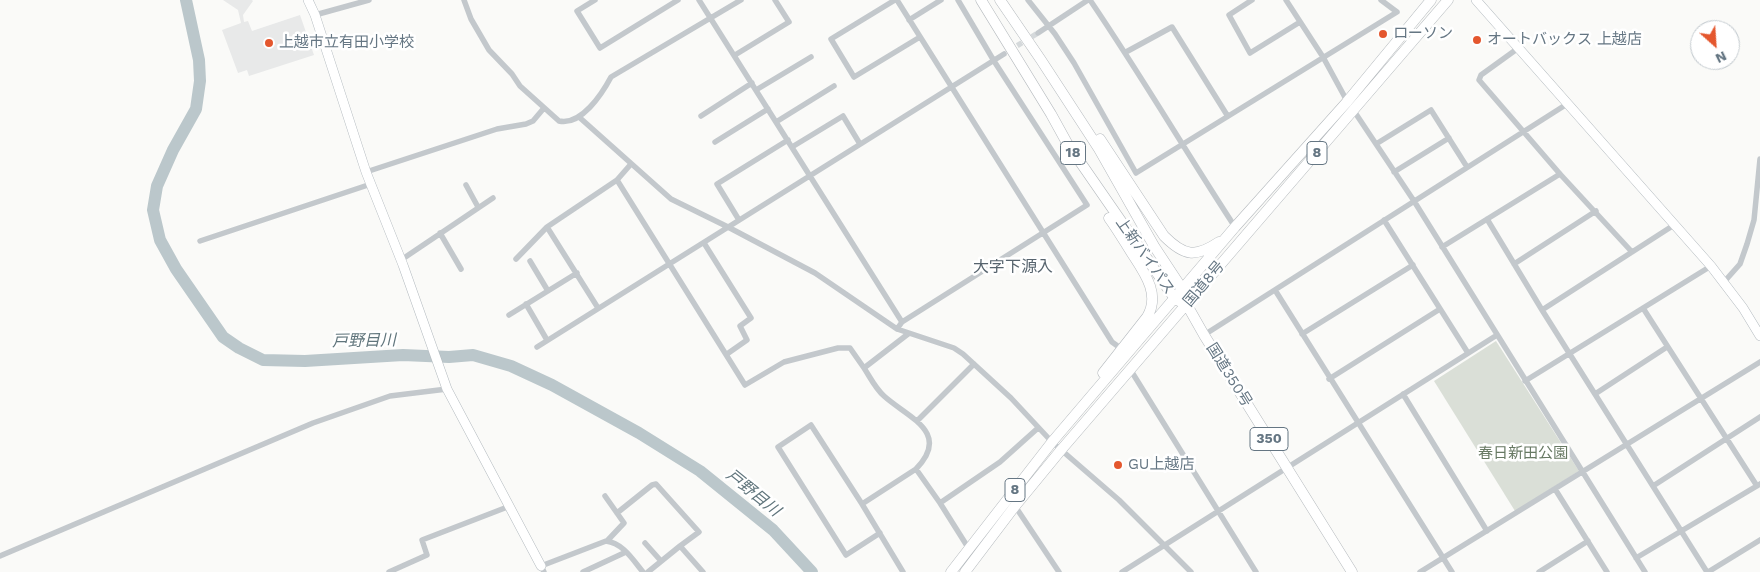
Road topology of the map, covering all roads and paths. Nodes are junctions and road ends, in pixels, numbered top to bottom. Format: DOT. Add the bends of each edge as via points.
graph roads {
  1 [pos="308,0"];
  2 [pos="368,0"];
  3 [pos="464,0"];
  4 [pos="595,0"];
  5 [pos="678,0"];
  6 [pos="699,0"];
  7 [pos="741,0"];
  8 [pos="775,0"];
  9 [pos="896,0"];
  10 [pos="941,0"];
  11 [pos="958,0"];
  12 [pos="981,0"];
  13 [pos="1000,0"];
  14 [pos="1028,0"];
  15 [pos="1089,0"];
  16 [pos="1252,0"];
  17 [pos="1286,0"];
  18 [pos="1381,0"];
  19 [pos="1432,0"];
  20 [pos="1448,0"];
  21 [pos="1476,0"];
  22 [pos="314,15"];
  23 [pos="711,18"];
  24 [pos="909,20"];
  25 [pos="1300,22"];
  26 [pos="1047,26"];
  27 [pos="1038,33"];
  28 [pos="920,37"];
  29 [pos="1517,49"];
  30 [pos="1126,52"];
  31 [pos="1004,54"];
  32 [pos="735,55"];
  33 [pos="811,57"];
  34 [pos="1323,57"];
  35 [pos="1041,60"];
  36 [pos="994,61"];
  37 [pos="752,83"];
  38 [pos="834,86"];
  39 [pos="951,87"];
  40 [pos="756,90"];
  41 [pos="1348,101"];
  42 [pos="1566,104"];
  43 [pos="544,108"];
  44 [pos="768,109"];
  45 [pos="1354,111"];
  46 [pos="701,116"];
  47 [pos="1227,116"];
  48 [pos="579,117"];
  49 [pos="776,122"];
  50 [pos="1524,131"];
  51 [pos="1449,138"];
  52 [pos="788,140"];
  53 [pos="714,142"];
  54 [pos="1066,143"];
  55 [pos="860,144"];
  56 [pos="1181,144"];
  57 [pos="1376,144"];
  58 [pos="792,147"];
  59 [pos="1760,159"];
  60 [pos="631,164"];
  61 [pos="1467,167"];
  62 [pos="366,172"];
  63 [pos="1394,172"];
  64 [pos="1560,174"];
  65 [pos="810,175"];
  66 [pos="617,180"];
  67 [pos="371,184"];
  68 [pos="466,185"];
  69 [pos="492,198"];
  70 [pos="1414,202"];
  71 [pos="478,207"];
  72 [pos="1596,211"];
  73 [pos="1487,219"];
  74 [pos="739,220"];
  75 [pos="1384,220"];
  76 [pos="1674,225"];
  77 [pos="547,227"];
  78 [pos="728,227"];
  79 [pos="1235,228"];
  80 [pos="1044,232"];
  81 [pos="440,233"];
  82 [pos="1227,237"];
  83 [pos="200,241"];
  84 [pos="704,243"];
  85 [pos="1442,247"];
  86 [pos="1632,252"];
  87 [pos="516,259"];
  88 [pos="401,260"];
  89 [pos="530,261"];
  90 [pos="670,264"];
  91 [pos="1514,264"];
  92 [pos="1413,265"];
  93 [pos="1711,266"];
  94 [pos="461,269"];
  95 [pos="576,273"];
  96 [pos="1724,282"];
  97 [pos="1183,290"];
  98 [pos="1275,290"];
  99 [pos="548,291"];
  100 [pos="1175,299"];
  101 [pos="526,304"];
  102 [pos="1186,305"];
  103 [pos="598,308"];
  104 [pos="1643,308"];
  105 [pos="1440,309"];
  106 [pos="1542,310"];
  107 [pos="509,315"];
  108 [pos="902,322"];
  109 [pos="898,329"];
  110 [pos="1759,332"];
  111 [pos="908,334"];
  112 [pos="1302,334"];
  113 [pos="1204,335"];
  114 [pos="1497,335"];
  115 [pos="547,340"];
  116 [pos="537,347"];
  117 [pos="1667,347"];
  118 [pos="1125,351"];
  119 [pos="1468,353"];
  120 [pos="1570,353"];
  121 [pos="727,354"];
  122 [pos="1760,362"];
  123 [pos="974,364"];
  124 [pos="864,368"];
  125 [pos="1130,369"];
  126 [pos="1330,379"];
  127 [pos="1525,381"];
  128 [pos="447,389"];
  129 [pos="1403,394"];
  130 [pos="1595,394"];
  131 [pos="1700,399"];
  132 [pos="1760,417"];
  133 [pos="917,421"];
  134 [pos="1357,423"];
  135 [pos="1038,428"];
  136 [pos="1726,439"];
  137 [pos="1052,442"];
  138 [pos="1627,444"];
  139 [pos="1061,450"];
  140 [pos="1288,468"];
  141 [pos="916,469"];
  142 [pos="1582,472"];
  143 [pos="1758,485"];
  144 [pos="1653,486"];
  145 [pos="1555,488"];
  146 [pos="605,496"];
  147 [pos="940,503"];
  148 [pos="862,504"];
  149 [pos="510,506"];
  150 [pos="1015,506"];
  151 [pos="1218,512"];
  152 [pos="617,513"];
  153 [pos="1487,530"];
  154 [pos="1682,531"];
  155 [pos="880,533"];
  156 [pos="1760,540"];
  157 [pos="607,541"];
  158 [pos="1588,541"];
  159 [pos="645,543"];
  160 [pos="1165,545"];
  161 [pos="680,546"];
  162 [pos="969,549"];
  163 [pos="626,552"];
  164 [pos="0,556"];
  165 [pos="1442,558"];
  166 [pos="1636,558"];
  167 [pos="661,561"];
  168 [pos="543,569"];
  169 [pos="389,572"];
  170 [pos="582,572"];
  171 [pos="643,572"];
  172 [pos="648,572"];
  173 [pos="703,572"];
  174 [pos="903,572"];
  175 [pos="951,572"];
  176 [pos="965,572"];
  177 [pos="1059,572"];
  178 [pos="1122,572"];
  179 [pos="1192,572"];
  180 [pos="1256,572"];
  181 [pos="1352,572"];
  182 [pos="1420,572"];
  183 [pos="1452,572"];
  184 [pos="1539,572"];
  185 [pos="1607,572"];
  186 [pos="1645,572"];
  187 [pos="1708,572"];
  1 -- 22 [label="street"];
  2 -- 22 [label="street"];
  3 -- 43 [label="street" via="489,50"];
  4 -- 5 [label="street" via="577,11 600,48"];
  6 -- 23 [label="street"];
  7 -- 23 [label="street"];
  8 -- 32 [label="street" via="789,22"];
  9 -- 24 [label="street"];
  9 -- 28 [label="street" via="831,39 854,78"];
  10 -- 24 [label="street"];
  11 -- 36 [label="street"];
  12 -- 54 [label="highway, 上新バイパス / 18"];
  13 -- 35 [label="highway, 上新バイパス / 18"];
  14 -- 26 [label="street"];
  15 -- 26 [label="street"];
  15 -- 30 [label="street"];
  16 -- 25 [label="street" via="1229,15 1250,53"];
  17 -- 25 [label="street"];
  18 -- 34 [label="street" via="1397,12"];
  19 -- 41 [label="highway, 国道8号 / 8"];
  20 -- 45 [label="highway, 国道8号 / 8"];
  21 -- 29 [label="street"];
  22 -- 62 [label="street"];
  23 -- 32 [label="street"];
  23 -- 48 [label="street" via="611,77 599,97"];
  24 -- 28 [label="street"];
  25 -- 34 [label="street"];
  26 -- 27 [label="street"];
  26 -- 56 [label="street" via="1074,63 1136,173"];
  28 -- 39 [label="street"];
  29 -- 42 [label="street"];
  29 -- 50 [label="street" via="1481,75 1479,80"];
  30 -- 47 [label="street" via="1172,27"];
  30 -- 56 [label="street"];
  31 -- 36 [label="street"];
  32 -- 37 [label="street"];
  33 -- 40 [label="street"];
  34 -- 41 [label="street"];
  34 -- 47 [label="street"];
  35 -- 82 [label="highway" via="1106,146 1174,247 1191,254 1200,253"];
  35 -- 97 [label="highway, 上新バイパス / 18" via="1099,149"];
  36 -- 39 [label="street"];
  36 -- 80 [label="street" via="1087,205"];
  37 -- 40 [label="street"];
  37 -- 46 [label="street"];
  38 -- 49 [label="street"];
  39 -- 55 [label="street"];
  39 -- 80 [label="street"];
  40 -- 44 [label="street"];
  41 -- 79 [label="highway, 国道8号 / 8"];
  42 -- 50 [label="street"];
  42 -- 76 [label="street"];
  43 -- 48 [label="street" via="559,121 572,121"];
  43 -- 62 [label="street" via="533,121 497,128"];
  44 -- 49 [label="street"];
  44 -- 53 [label="street"];
  45 -- 57 [label="street"];
  45 -- 102 [label="highway, 国道8号 / 8"];
  47 -- 56 [label="street"];
  48 -- 60 [label="street"];
  49 -- 52 [label="street"];
  50 -- 61 [label="street"];
  50 -- 64 [label="street"];
  51 -- 57 [label="street" via="1431,110"];
  51 -- 61 [label="street"];
  51 -- 63 [label="street"];
  52 -- 58 [label="street"];
  52 -- 74 [label="street" via="717,184"];
  54 -- 100 [label="highway, 上新バイパス / 18"];
  54 -- 118 [label="highway" via="1145,272 1152,290 1149,313"];
  55 -- 58 [label="street" via="843,116"];
  55 -- 65 [label="street"];
  56 -- 79 [label="street"];
  57 -- 63 [label="street"];
  58 -- 65 [label="street"];
  59 -- 96 [label="street" via="1754,220 1747,244 1740,264"];
  60 -- 66 [label="street"];
  60 -- 78 [label="street" via="671,199"];
  61 -- 70 [label="street"];
  62 -- 67 [label="street"];
  63 -- 70 [label="street"];
  64 -- 72 [label="street"];
  64 -- 73 [label="street"];
  65 -- 74 [label="street"];
  65 -- 108 [label="street"];
  66 -- 77 [label="street"];
  66 -- 90 [label="street"];
  67 -- 83 [label="street"];
  67 -- 88 [label="street"];
  68 -- 71 [label="street"];
  69 -- 71 [label="street"];
  70 -- 75 [label="street"];
  70 -- 85 [label="street"];
  71 -- 81 [label="street"];
  72 -- 86 [label="street"];
  72 -- 91 [label="street"];
  73 -- 85 [label="street"];
  73 -- 91 [label="street"];
  74 -- 78 [label="street"];
  75 -- 92 [label="street"];
  75 -- 98 [label="street"];
  76 -- 86 [label="street"];
  76 -- 93 [label="street"];
  77 -- 87 [label="street"];
  77 -- 95 [label="street"];
  78 -- 84 [label="street"];
  78 -- 109 [label="street" via="815,273"];
  79 -- 82 [label="highway, 国道8号 / 8"];
  80 -- 108 [label="street"];
  80 -- 118 [label="street" via="1112,342"];
  81 -- 88 [label="street"];
  81 -- 94 [label="street"];
  82 -- 97 [label="highway, 国道8号 / 8"];
  84 -- 90 [label="street"];
  84 -- 121 [label="street" via="752,318 740,326 747,340"];
  85 -- 114 [label="street"];
  86 -- 106 [label="street"];
  88 -- 128 [label="street"];
  89 -- 99 [label="street"];
  90 -- 103 [label="street"];
  90 -- 121 [label="street"];
  91 -- 106 [label="street"];
  92 -- 105 [label="street"];
  92 -- 112 [label="street"];
  93 -- 96 [label="street"];
  93 -- 104 [label="street"];
  95 -- 99 [label="street"];
  95 -- 103 [label="street"];
  96 -- 110 [label="street"];
  97 -- 100 [label="highway, 国道8号 / 8"];
  97 -- 102 [label="highway, 上新バイパス / 18"];
  98 -- 112 [label="street"];
  98 -- 113 [label="street"];
  99 -- 101 [label="street"];
  100 -- 102 [label="highway, 上新バイパス / 18"];
  100 -- 118 [label="highway, 国道8号 / 8"];
  101 -- 107 [label="street"];
  101 -- 115 [label="street"];
  102 -- 113 [label="highway, 国道350号 / 350"];
  102 -- 125 [label="highway, 国道8号 / 8"];
  103 -- 115 [label="street"];
  104 -- 117 [label="street"];
  104 -- 120 [label="street"];
  105 -- 119 [label="street"];
  105 -- 126 [label="street"];
  106 -- 120 [label="street"];
  108 -- 109 [label="street"];
  109 -- 111 [label="street"];
  111 -- 123 [label="street" via="954,348"];
  111 -- 124 [label="street"];
  112 -- 126 [label="street"];
  113 -- 140 [label="highway, 国道350号 / 350"];
  114 -- 119 [label="street"];
  114 -- 127 [label="street"];
  115 -- 116 [label="street"];
  117 -- 130 [label="street"];
  117 -- 131 [label="street"];
  118 -- 137 [label="highway, 8" via="1097,380 1080,410"];
  119 -- 129 [label="street"];
  120 -- 127 [label="street"];
  120 -- 130 [label="street"];
  121 -- 124 [label="street" via="746,386 784,362 838,348 850,348"];
  122 -- 131 [label="street"];
  123 -- 133 [label="street"];
  123 -- 135 [label="street"];
  124 -- 133 [label="street" via="880,392"];
  125 -- 139 [label="highway, 国道8号 / 8"];
  125 -- 151 [label="street"];
  126 -- 134 [label="street"];
  127 -- 142 [label="street"];
  128 -- 149 [label="street"];
  128 -- 164 [label="street" via="390,396 313,423"];
  129 -- 134 [label="street"];
  129 -- 153 [label="street"];
  130 -- 138 [label="street"];
  131 -- 136 [label="street"];
  131 -- 138 [label="street"];
  132 -- 136 [label="street"];
  133 -- 141 [label="street" via="929,438 925,457"];
  134 -- 140 [label="street"];
  134 -- 165 [label="street"];
  135 -- 137 [label="street"];
  135 -- 147 [label="street" via="1000,462"];
  136 -- 143 [label="street"];
  136 -- 144 [label="street"];
  137 -- 139 [label="street"];
  137 -- 162 [label="highway, 8"];
  138 -- 142 [label="street"];
  138 -- 144 [label="street"];
  139 -- 150 [label="highway, 国道8号 / 8"];
  139 -- 160 [label="street"];
  140 -- 151 [label="street"];
  140 -- 181 [label="highway, 国道350号 / 350"];
  141 -- 147 [label="street"];
  141 -- 148 [label="street"];
  142 -- 145 [label="street"];
  142 -- 166 [label="street"];
  143 -- 154 [label="street"];
  144 -- 154 [label="street"];
  145 -- 153 [label="street"];
  145 -- 158 [label="street"];
  146 -- 152 [label="street"];
  147 -- 162 [label="street"];
  148 -- 155 [label="street"];
  148 -- 155 [label="street" via="811,425 778,447 846,555"];
  149 -- 168 [label="street"];
  149 -- 169 [label="street" via="422,540 427,556"];
  150 -- 176 [label="highway, 国道8号 / 8"];
  150 -- 177 [label="street"];
  151 -- 160 [label="street"];
  151 -- 180 [label="street"];
  152 -- 157 [label="street" via="624,524"];
  152 -- 161 [label="street" via="656,484 699,532"];
  153 -- 165 [label="street"];
  154 -- 166 [label="street"];
  154 -- 187 [label="street"];
  155 -- 174 [label="street"];
  156 -- 187 [label="street"];
  157 -- 163 [label="street" via="619,545"];
  157 -- 168 [label="street"];
  158 -- 184 [label="street"];
  158 -- 185 [label="street"];
  159 -- 167 [label="street"];
  160 -- 178 [label="street"];
  160 -- 179 [label="street"];
  161 -- 167 [label="street"];
  161 -- 173 [label="street"];
  162 -- 175 [label="highway, 8"];
  163 -- 170 [label="street"];
  163 -- 171 [label="street"];
  165 -- 182 [label="street"];
  165 -- 183 [label="street"];
  166 -- 186 [label="street"];
  167 -- 172 [label="street"];
}
